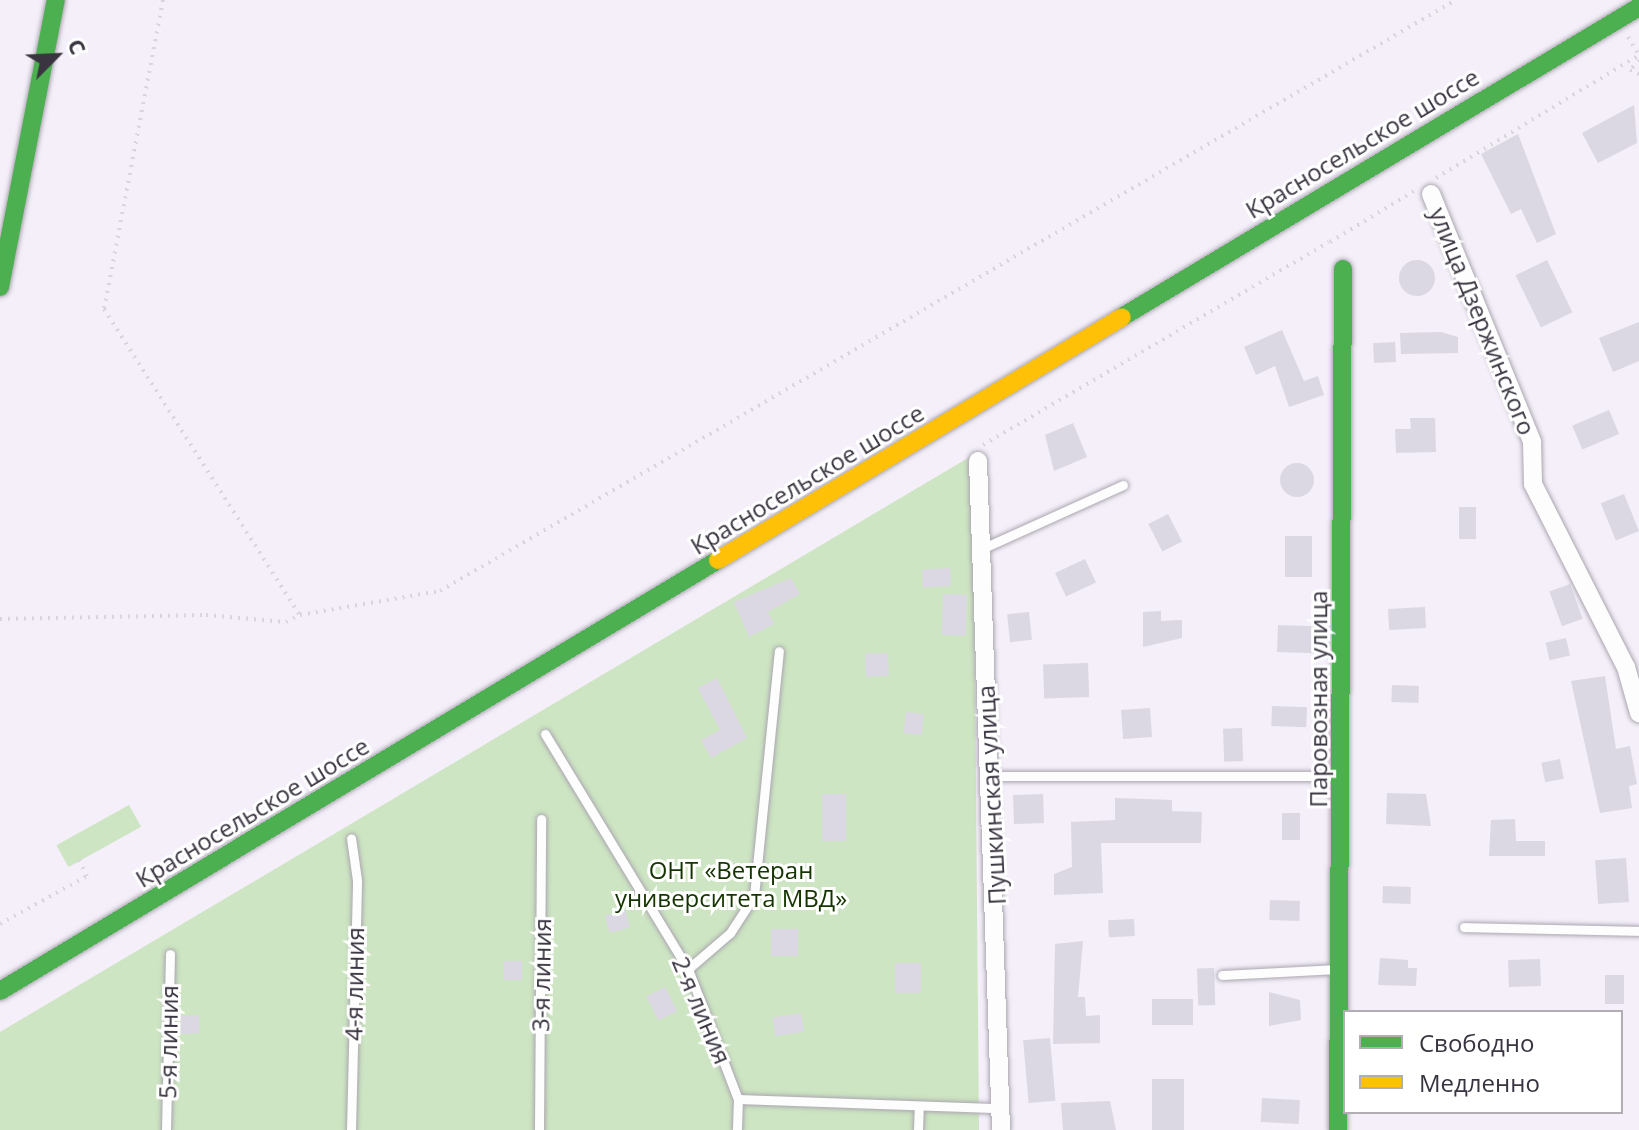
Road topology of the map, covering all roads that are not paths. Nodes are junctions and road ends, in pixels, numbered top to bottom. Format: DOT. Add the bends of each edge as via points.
graph roads {
  1 [pos="56,0"];
  2 [pos="1639,7"];
  3 [pos="1422,192"];
  4 [pos="1343,269"];
  5 [pos="0,287"];
  6 [pos="978,455"];
  7 [pos="1123,485"];
  8 [pos="976,552"];
  9 [pos="779,651"];
  10 [pos="1639,713"];
  11 [pos="545,734"];
  12 [pos="994,776"];
  13 [pos="1342,776"];
  14 [pos="541,819"];
  15 [pos="351,838"];
  16 [pos="1464,927"];
  17 [pos="1639,931"];
  18 [pos="170,954"];
  19 [pos="688,969"];
  20 [pos="1340,969"];
  21 [pos="1222,975"];
  22 [pos="0,991"];
  23 [pos="738,1099"];
  24 [pos="919,1107"];
  25 [pos="1000,1108"];
  26 [pos="166,1130"];
  27 [pos="351,1130"];
  28 [pos="539,1130"];
  29 [pos="737,1130"];
  30 [pos="918,1130"];
  31 [pos="1001,1130"];
  32 [pos="1338,1130"];
  1 -- 5 [label="main road"];
  2 -- 22 [label="main road, Красносельское шоссе"];
  3 -- 10 [label="street, улица Дзержинского" via="1532,442 1533,484 1626,667"];
  4 -- 13 [label="main road, Паровозная улица"];
  6 -- 8 [label="street, Пушкинская улица"];
  7 -- 8 [label="lane"];
  8 -- 12 [label="street, Пушкинская улица"];
  9 -- 19 [label="lane" via="754,896 730,933"];
  11 -- 19 [label="lane, 2-я линия"];
  12 -- 13 [label="lane"];
  12 -- 25 [label="street, Пушкинская улица"];
  13 -- 20 [label="main road, Паровозная улица"];
  14 -- 28 [label="lane, 3-я линия"];
  15 -- 27 [label="lane, 4-я линия" via="357,880"];
  16 -- 17 [label="lane"];
  18 -- 26 [label="lane, 5-я линия"];
  19 -- 23 [label="lane, 2-я линия"];
  20 -- 21 [label="lane"];
  20 -- 32 [label="main road, Паровозная улица"];
  23 -- 24 [label="lane"];
  23 -- 29 [label="lane, 2-я линия"];
  24 -- 25 [label="lane"];
  24 -- 30 [label="lane"];
  25 -- 31 [label="street, Пушкинская улица"];
}
